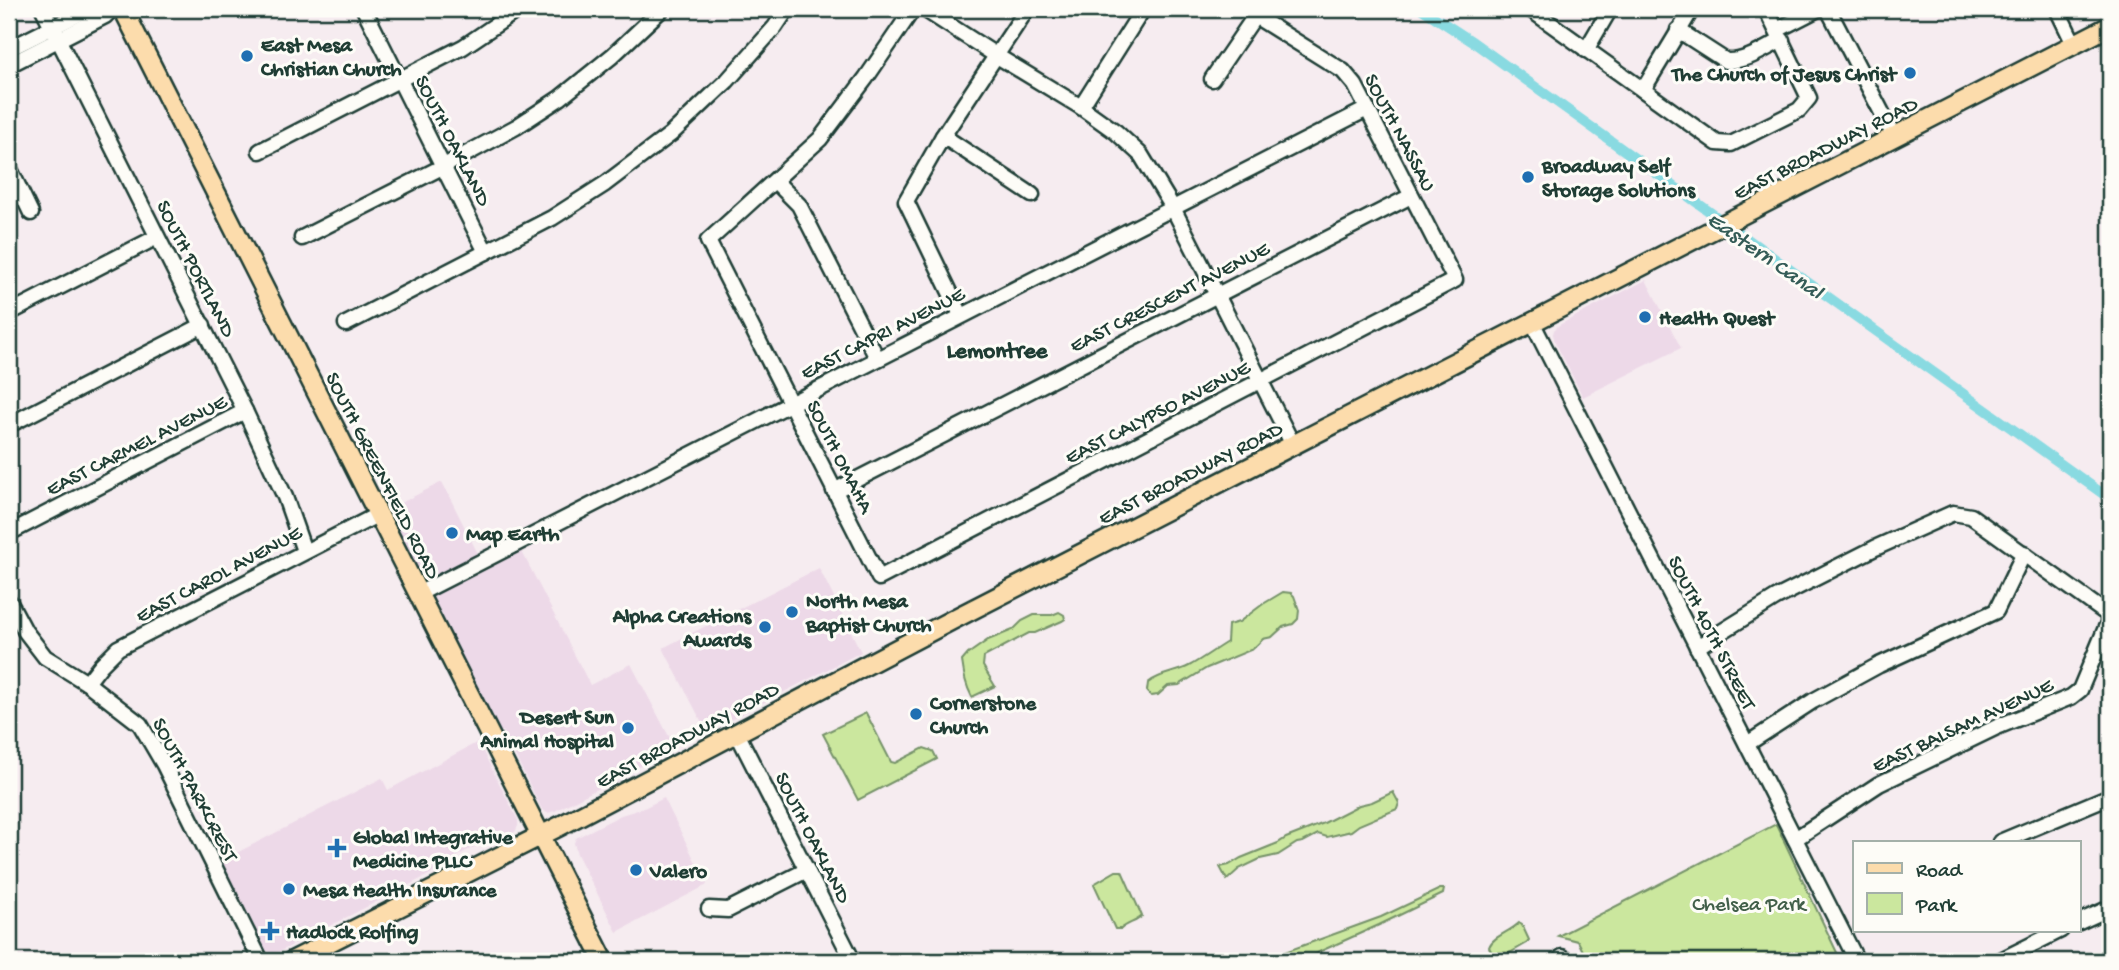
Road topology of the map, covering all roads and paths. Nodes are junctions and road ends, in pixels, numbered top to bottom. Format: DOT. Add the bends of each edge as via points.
graph roads {
  1 [pos="43,9"];
  2 [pos="89,9"];
  3 [pos="112,9"];
  4 [pos="123,9"];
  5 [pos="364,9"];
  6 [pos="519,9"];
  7 [pos="662,9"];
  8 [pos="787,9"];
  9 [pos="913,9"];
  10 [pos="924,9"];
  11 [pos="1027,9"];
  12 [pos="1143,9"];
  13 [pos="1531,9"];
  14 [pos="1610,9"];
  15 [pos="1692,9"];
  16 [pos="1766,9"];
  17 [pos="1818,9"];
  18 [pos="1828,9"];
  19 [pos="2057,9"];
  20 [pos="1249,12"];
  21 [pos="2110,26"];
  22 [pos="1678,30"];
  23 [pos="56,33"];
  24 [pos="1779,35"];
  25 [pos="2074,44"];
  26 [pos="9,49"];
  27 [pos="1586,50"];
  28 [pos="997,56"];
  29 [pos="9,65"];
  30 [pos="1212,79"];
  31 [pos="400,80"];
  32 [pos="1643,90"];
  33 [pos="1081,107"];
  34 [pos="1367,109"];
  35 [pos="943,136"];
  36 [pos="1894,136"];
  37 [pos="260,151"];
  38 [pos="444,166"];
  39 [pos="9,167"];
  40 [pos="775,181"];
  41 [pos="1032,195"];
  42 [pos="1410,195"];
  43 [pos="1173,208"];
  44 [pos="31,213"];
  45 [pos="157,237"];
  46 [pos="302,238"];
  47 [pos="486,252"];
  48 [pos="1455,280"];
  49 [pos="1217,295"];
  50 [pos="9,313"];
  51 [pos="961,315"];
  52 [pos="1532,322"];
  53 [pos="346,324"];
  54 [pos="203,325"];
  55 [pos="877,358"];
  56 [pos="1260,381"];
  57 [pos="790,403"];
  58 [pos="246,411"];
  59 [pos="9,425"];
  60 [pos="1293,445"];
  61 [pos="834,491"];
  62 [pos="379,514"];
  63 [pos="9,533"];
  64 [pos="304,551"];
  65 [pos="2024,553"];
  66 [pos="879,578"];
  67 [pos="418,594"];
  68 [pos="9,601"];
  69 [pos="2110,617"];
  70 [pos="1697,647"];
  71 [pos="87,683"];
  72 [pos="737,733"];
  73 [pos="1747,744"];
  74 [pos="2110,796"];
  75 [pos="540,836"];
  76 [pos="1795,839"];
  77 [pos="2002,841"];
  78 [pos="807,870"];
  79 [pos="2110,908"];
  80 [pos="709,909"];
  81 [pos="2080,922"];
  82 [pos="1849,930"];
  83 [pos="2057,932"];
  84 [pos="261,961"];
  85 [pos="292,961"];
  86 [pos="604,961"];
  87 [pos="853,961"];
  88 [pos="1857,961"];
  89 [pos="1998,961"];
  1 -- 23 [label="street, SOUTH PORTLAND"];
  2 -- 23 [label="street"];
  3 -- 23 [label="street" via="105,16"];
  4 -- 62 [label="main road, SOUTH GREENFIELD ROAD"];
  5 -- 31 [label="street, SOUTH OAKLAND"];
  6 -- 31 [label="street" via="463,47"];
  7 -- 38 [label="street" via="560,98"];
  8 -- 47 [label="street" via="727,81 671,134 552,218"];
  9 -- 40 [label="street" via="820,139"];
  10 -- 28 [label="street"];
  11 -- 28 [label="street"];
  12 -- 33 [label="street"];
  13 -- 27 [label="street"];
  14 -- 27 [label="street"];
  15 -- 22 [label="street"];
  16 -- 24 [label="street"];
  17 -- 24 [label="street"];
  18 -- 36 [label="street"];
  19 -- 25 [label="street"];
  20 -- 30 [label="street"];
  20 -- 34 [label="street, SOUTH NASSAU" via="1343,71 1356,85"];
  21 -- 25 [label="main road, EAST BROADWAY ROAD"];
  22 -- 24 [label="street" via="1726,61 1735,62"];
  22 -- 32 [label="street"];
  23 -- 26 [label="street"];
  23 -- 29 [label="street"];
  23 -- 45 [label="street, SOUTH PORTLAND"];
  24 -- 32 [label="street" via="1809,98 1799,110 1731,144 1717,143"];
  25 -- 36 [label="main road, EAST BROADWAY ROAD"];
  27 -- 32 [label="street"];
  28 -- 33 [label="street"];
  28 -- 35 [label="street"];
  31 -- 37 [label="street"];
  31 -- 38 [label="street, SOUTH OAKLAND"];
  33 -- 43 [label="street" via="1141,155"];
  34 -- 42 [label="street, SOUTH NASSAU"];
  34 -- 43 [label="street, EAST CAPRI AVENUE"];
  35 -- 41 [label="street"];
  35 -- 51 [label="street" via="906,201"];
  36 -- 52 [label="main road, EAST BROADWAY ROAD"];
  38 -- 46 [label="street"];
  38 -- 47 [label="street, SOUTH OAKLAND"];
  39 -- 44 [label="street"];
  40 -- 55 [label="street" via="799,205"];
  40 -- 57 [label="street, SOUTH OMAHA" via="708,241"];
  42 -- 48 [label="street, SOUTH NASSAU"];
  42 -- 49 [label="street, EAST CRESCENT AVENUE"];
  43 -- 49 [label="street"];
  43 -- 51 [label="street, EAST CAPRI AVENUE"];
  45 -- 50 [label="street"];
  45 -- 54 [label="street, SOUTH PORTLAND"];
  47 -- 53 [label="street"];
  48 -- 56 [label="street, EAST CALYPSO AVENUE"];
  49 -- 56 [label="street"];
  49 -- 61 [label="street, EAST CRESCENT AVENUE"];
  51 -- 55 [label="street, EAST CAPRI AVENUE"];
  52 -- 60 [label="main road, EAST BROADWAY ROAD"];
  52 -- 70 [label="street, SOUTH 40TH STREET"];
  54 -- 58 [label="street, SOUTH PORTLAND"];
  54 -- 59 [label="street"];
  55 -- 57 [label="street, EAST CAPRI AVENUE"];
  56 -- 60 [label="street"];
  56 -- 66 [label="street, EAST CALYPSO AVENUE"];
  57 -- 61 [label="street, SOUTH OMAHA"];
  57 -- 67 [label="street, EAST CAPRI AVENUE"];
  58 -- 63 [label="street, EAST CARMEL AVENUE"];
  58 -- 64 [label="street, SOUTH PORTLAND"];
  60 -- 72 [label="main road, EAST BROADWAY ROAD"];
  61 -- 66 [label="street, SOUTH OMAHA"];
  62 -- 64 [label="street, EAST CAROL AVENUE"];
  62 -- 67 [label="main road, SOUTH GREENFIELD ROAD"];
  64 -- 71 [label="street, EAST CAROL AVENUE" via="118,648"];
  65 -- 69 [label="street"];
  65 -- 70 [label="street" via="1971,516 1953,513 1776,598"];
  65 -- 73 [label="street" via="1996,611 1879,665"];
  67 -- 75 [label="main road, SOUTH GREENFIELD ROAD"];
  68 -- 71 [label="street, SOUTH PARKCREST" via="45,657"];
  69 -- 76 [label="street, EAST BALSAM AVENUE" via="2080,690 2071,697 1879,784"];
  70 -- 73 [label="street, SOUTH 40TH STREET"];
  71 -- 84 [label="street, SOUTH PARKCREST" via="140,724 151,740"];
  72 -- 75 [label="main road, EAST BROADWAY ROAD"];
  72 -- 78 [label="street, SOUTH OAKLAND"];
  73 -- 76 [label="street, SOUTH 40TH STREET"];
  74 -- 77 [label="street"];
  75 -- 85 [label="main road, EAST BROADWAY ROAD"];
  75 -- 86 [label="main road, SOUTH GREENFIELD ROAD"];
  76 -- 82 [label="street, SOUTH 40TH STREET"];
  78 -- 80 [label="street" via="728,910"];
  78 -- 87 [label="street, SOUTH OAKLAND"];
  79 -- 81 [label="street"];
  82 -- 88 [label="street, SOUTH 40TH STREET"];
  83 -- 89 [label="street"];
}
